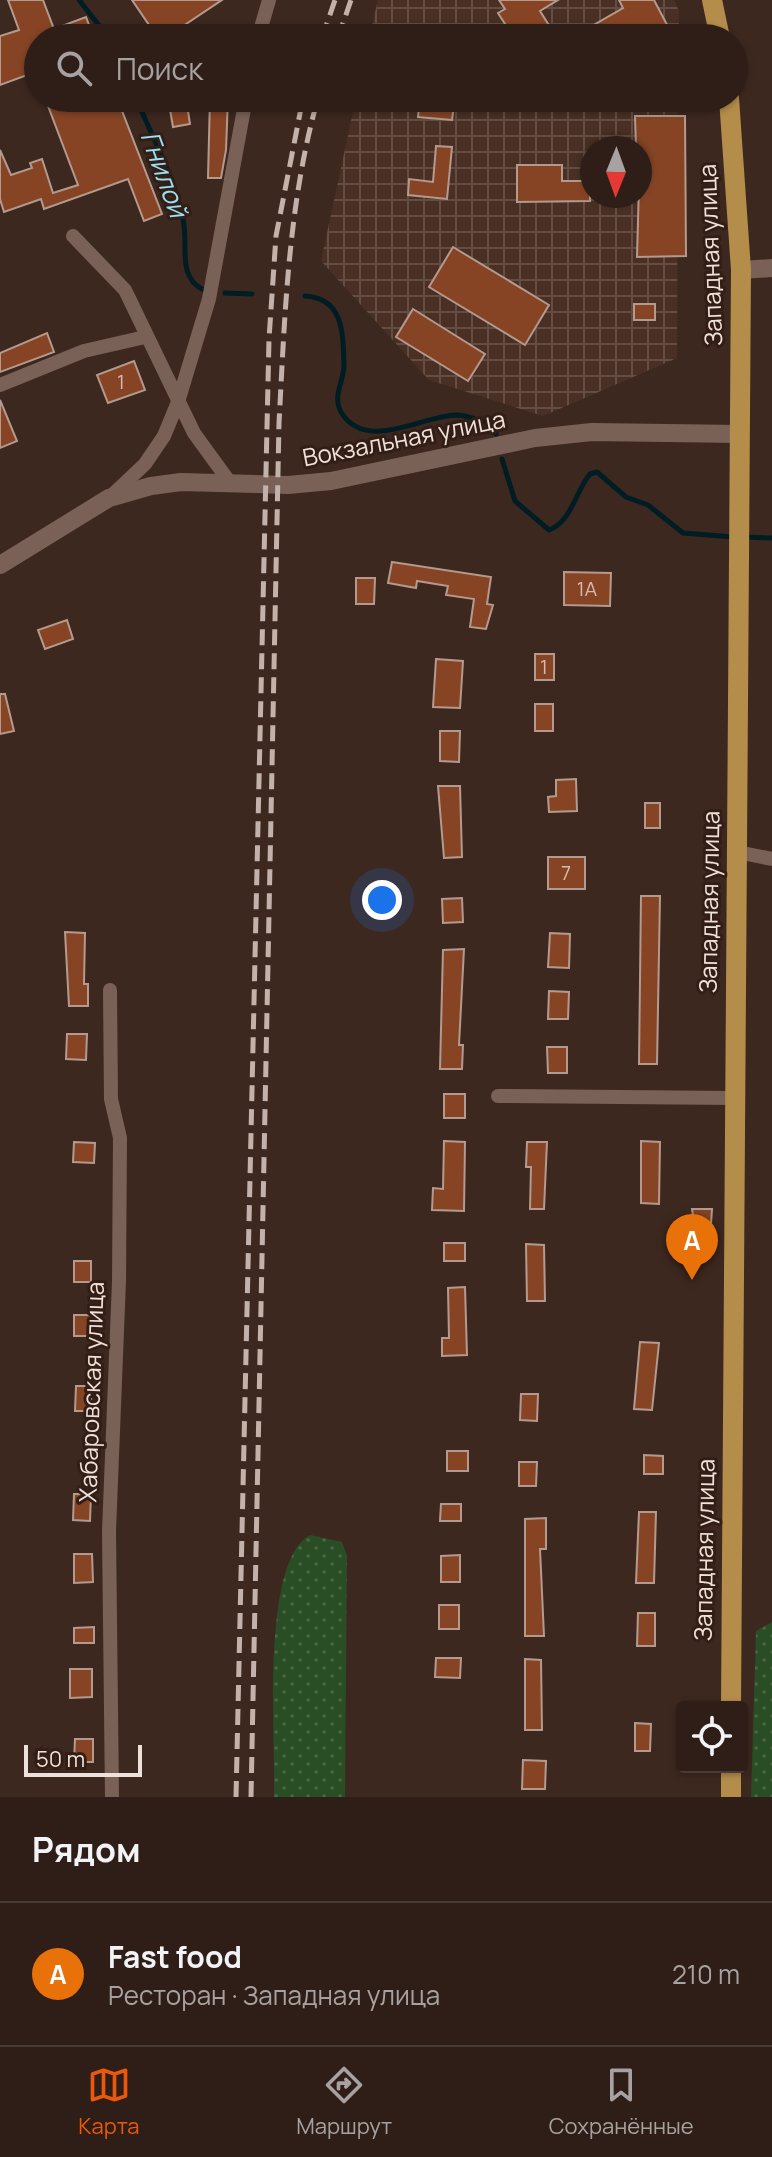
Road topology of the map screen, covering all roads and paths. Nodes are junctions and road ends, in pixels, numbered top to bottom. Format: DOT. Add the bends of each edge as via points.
graph roads {
  1 [pos="269,0"];
  2 [pos="712,0"];
  3 [pos="262,24"];
  4 [pos="717,24"];
  5 [pos="243,112"];
  6 [pos="730,112"];
  7 [pos="73,236"];
  8 [pos="772,268"];
  9 [pos="741,270"];
  10 [pos="145,337"];
  11 [pos="0,385"];
  12 [pos="178,402"];
  13 [pos="740,434"];
  14 [pos="231,484"];
  15 [pos="109,498"];
  16 [pos="0,565"];
  17 [pos="737,852"];
  18 [pos="772,859"];
  19 [pos="110,990"];
  20 [pos="498,1096"];
  21 [pos="734,1098"];
  22 [pos="731,1701"];
  23 [pos="731,1773"];
  24 [pos="112,1797"];
  25 [pos="731,1797"];
  1 -- 3 [label="street"];
  2 -- 4 [label="main road"];
  5 -- 12 [label="street" via="209,299"];
  6 -- 9 [label="main road, Западная улица"];
  7 -- 10 [label="street" via="125,290"];
  8 -- 9 [label="main road"];
  9 -- 13 [label="main road, Западная улица"];
  10 -- 11 [label="street" via="84,351"];
  10 -- 12 [label="street"];
  12 -- 14 [label="street"];
  12 -- 15 [label="street" via="145,464"];
  13 -- 14 [label="main road, Вокзальная улица" via="592,432 535,438 331,481"];
  13 -- 17 [label="main road, Западная улица"];
  14 -- 15 [label="main road, Вокзальная улица" via="181,482"];
  15 -- 16 [label="main road, Вокзальная улица"];
  17 -- 18 [label="street"];
  17 -- 21 [label="main road, Западная улица"];
  19 -- 24 [label="street, Хабаровская улица" via="111,1099 120,1138 109,1531"];
  20 -- 21 [label="street"];
  21 -- 22 [label="main road, Западная улица"];
  23 -- 25 [label="main road"];
}
